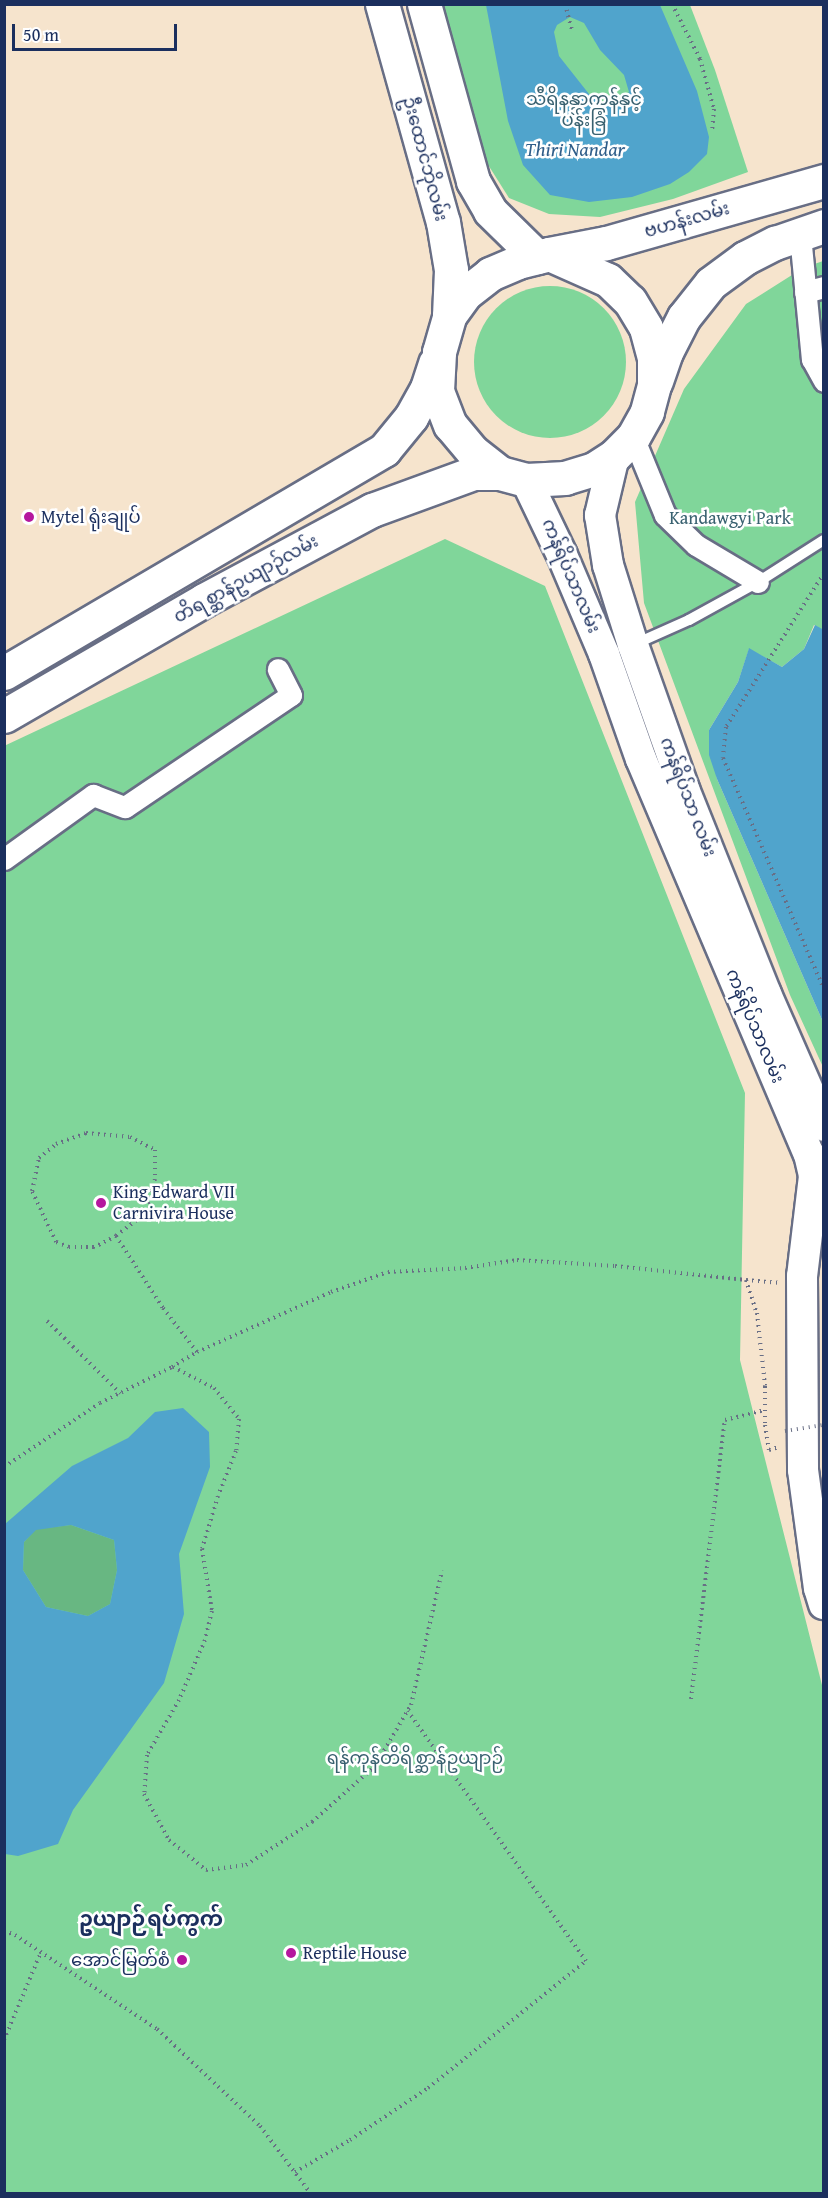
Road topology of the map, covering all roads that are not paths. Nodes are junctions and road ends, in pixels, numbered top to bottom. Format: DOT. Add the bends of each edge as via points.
graph roads {
  1 [pos="382,4"];
  2 [pos="424,4"];
  3 [pos="824,181"];
  4 [pos="812,230"];
  5 [pos="543,255"];
  6 [pos="814,290"];
  7 [pos="449,316"];
  8 [pos="439,352"];
  9 [pos="824,381"];
  10 [pos="654,385"];
  11 [pos="623,446"];
  12 [pos="513,477"];
  13 [pos="824,540"];
  14 [pos="758,582"];
  15 [pos="618,649"];
  16 [pos="278,669"];
  17 [pos="4,673"];
  18 [pos="4,716"];
  19 [pos="4,859"];
  20 [pos="824,1126"];
  21 [pos="813,1286"];
  22 [pos="824,1310"];
  23 [pos="824,1456"];
  24 [pos="824,1604"];
  1 -- 7 [label="main road, ဦးထောင်ဘိုလမ်း" via="443,222 451,270"];
  2 -- 5 [label="main road" via="473,182 490,211"];
  3 -- 5 [label="main road, ဗဟန်းလမ်း" via="606,243"];
  4 -- 6 [label="street"];
  4 -- 10 [label="main road" via="745,258 711,283 684,317"];
  5 -- 7 [label="main road, ဗဟန်းလမ်း" via="490,274 466,293"];
  5 -- 10 [label="main road" via="608,280 630,301 646,328 654,358"];
  6 -- 9 [label="street" via="812,359"];
  7 -- 8 [label="main road"];
  8 -- 12 [label="main road" via="437,391 450,424 473,453"];
  8 -- 17 [label="main road" via="427,388 411,417 384,450"];
  10 -- 11 [label="main road" via="647,412"];
  11 -- 12 [label="main road, တိရစ္ဆာန်ဥယျာဉ်လမ်း" via="594,469 565,478"];
  11 -- 14 [label="street" via="665,515 696,545"];
  11 -- 15 [label="main road, ကန်ရိပ်သာ လမ်း" via="600,515"];
  12 -- 15 [label="main road, ကန်ရိပ်သာလမ်း"];
  12 -- 18 [label="main road, တိရစ္ဆာန်ဥယျာဉ်လမ်း" via="473,473 372,510 204,600"];
  13 -- 14 [label="lane"];
  14 -- 15 [label="lane" via="689,620"];
  15 -- 20 [label="main road, ကန်ရိပ်သာ လမ်း" via="710,854"];
  15 -- 21 [label="main road, ကန်ရိပ်သာလမ်း" via="641,759 809,1154 814,1176"];
  16 -- 19 [label="street" via="291,695 124,807 93,795"];
  21 -- 24 [label="main road, ကန်ရိပ်သာလမ်း" via="803,1470"];
  22 -- 23 [label="main road" via="820,1348"];
}
